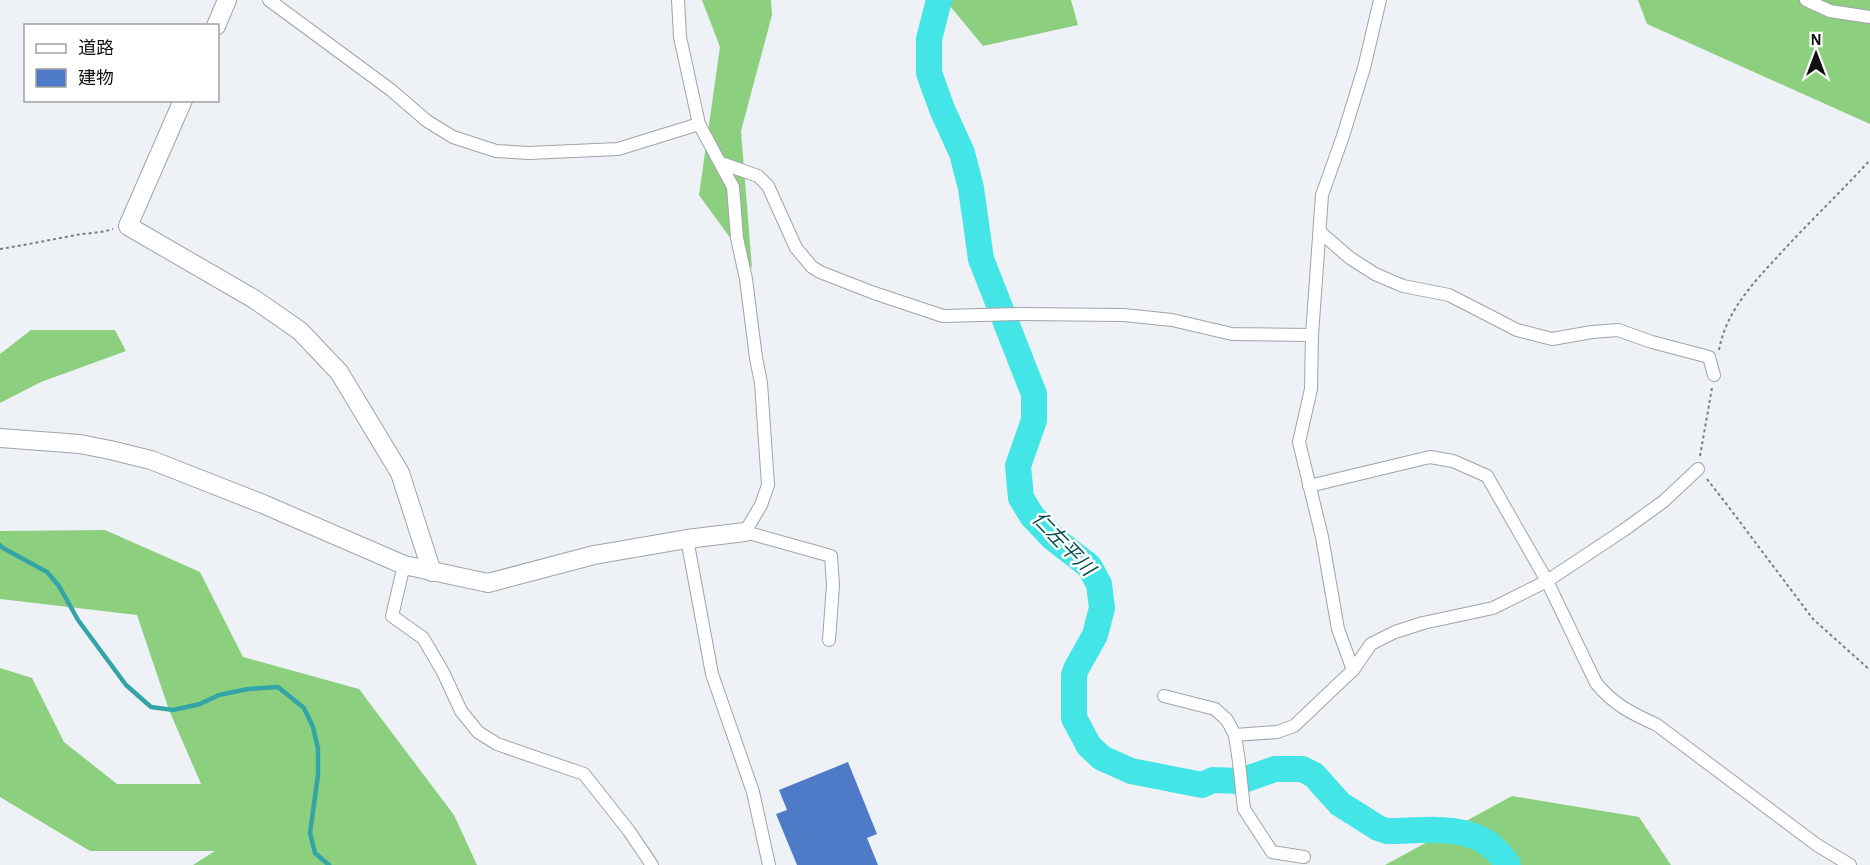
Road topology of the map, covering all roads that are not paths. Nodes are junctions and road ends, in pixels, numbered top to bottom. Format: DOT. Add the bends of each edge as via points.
graph roads {
  1 [pos="227,0"];
  2 [pos="269,0"];
  3 [pos="678,0"];
  4 [pos="1380,0"];
  5 [pos="1806,0"];
  6 [pos="1870,17"];
  7 [pos="217,24"];
  8 [pos="182,102"];
  9 [pos="699,124"];
  10 [pos="721,163"];
  11 [pos="1320,232"];
  12 [pos="1312,335"];
  13 [pos="1714,375"];
  14 [pos="0,438"];
  15 [pos="1698,469"];
  16 [pos="1309,486"];
  17 [pos="745,532"];
  18 [pos="687,539"];
  19 [pos="404,565"];
  20 [pos="432,572"];
  21 [pos="1547,581"];
  22 [pos="829,640"];
  23 [pos="1353,670"];
  24 [pos="1164,696"];
  25 [pos="1234,735"];
  26 [pos="1304,857"];
  27 [pos="652,865"];
  28 [pos="769,865"];
  29 [pos="1850,865"];
  1 -- 7 [label="street"];
  2 -- 9 [label="street" via="427,121 453,137 496,151 618,149"];
  3 -- 9 [label="street" via="680,37"];
  4 -- 11 [label="street" via="1364,68 1322,195"];
  5 -- 6 [label="street" via="1830,11"];
  8 -- 20 [label="street" via="128,226 254,299 300,331 339,372 400,473"];
  9 -- 10 [label="street"];
  10 -- 12 [label="street" via="758,176 768,186 796,248 819,272 943,316 1124,315 1172,320 1232,334"];
  10 -- 17 [label="street" via="733,187 764,412 768,485"];
  11 -- 12 [label="street"];
  11 -- 13 [label="street" via="1375,274 1403,286 1449,296 1517,330 1552,339 1618,330 1709,357"];
  12 -- 16 [label="street" via="1311,389 1299,442"];
  14 -- 19 [label="street" via="80,444 151,460"];
  15 -- 21 [label="street" via="1664,501"];
  16 -- 21 [label="street" via="1430,458 1471,468 1487,476"];
  16 -- 23 [label="street" via="1338,629"];
  17 -- 18 [label="street"];
  17 -- 22 [label="street" via="831,556"];
  18 -- 20 [label="street" via="594,555 488,583"];
  18 -- 28 [label="street" via="712,674 753,792"];
  19 -- 20 [label="street"];
  19 -- 27 [label="street" via="392,616 423,638 461,711 478,732 496,744 584,774"];
  21 -- 23 [label="street" via="1493,608 1395,632 1371,644"];
  21 -- 29 [label="street" via="1596,683 1608,698 1673,736 1817,845"];
  23 -- 25 [label="street" via="1294,726 1277,732"];
  24 -- 25 [label="street" via="1215,709 1227,720"];
  25 -- 26 [label="street" via="1244,809 1272,852"];
}
